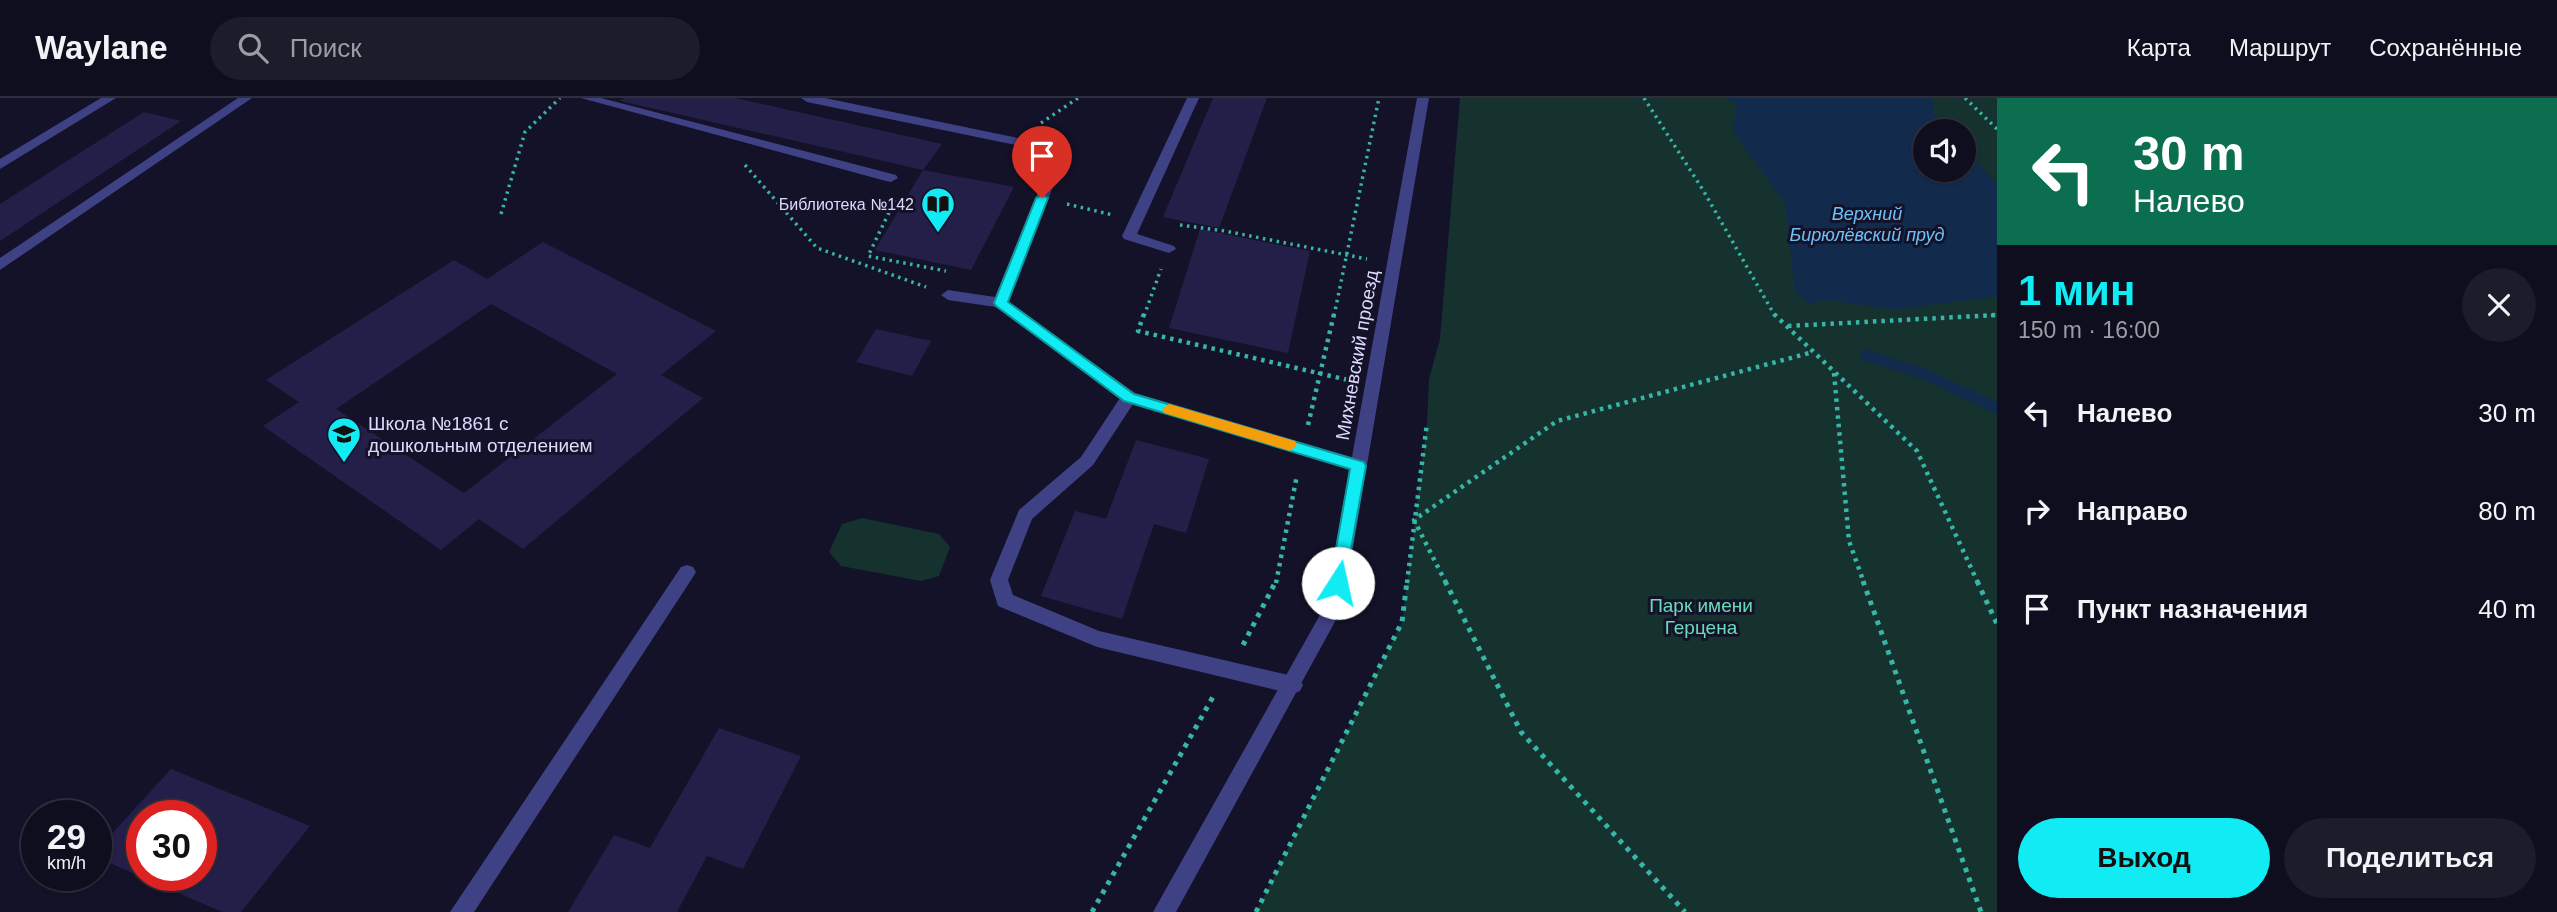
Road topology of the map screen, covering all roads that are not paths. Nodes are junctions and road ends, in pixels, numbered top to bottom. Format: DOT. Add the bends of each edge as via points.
graph roads {
  1 [pos="110,98"];
  2 [pos="246,98"];
  3 [pos="587,98"];
  4 [pos="807,98"];
  5 [pos="1193,98"];
  6 [pos="1423,98"];
  7 [pos="0,165"];
  8 [pos="891,178"];
  9 [pos="1169,249"];
  10 [pos="0,265"];
  11 [pos="948,295"];
  12 [pos="1000,303"];
  13 [pos="1129,397"];
  14 [pos="1359,466"];
  15 [pos="687,572"];
  16 [pos="1293,685"];
  17 [pos="461,912"];
  18 [pos="1164,912"];
  1 -- 7 [label="street"];
  2 -- 10 [label="street"];
  3 -- 8 [label="street"];
  4 -- 12 [label="street" via="1061,151"];
  5 -- 9 [label="street" via="1129,236"];
  6 -- 14 [label="street, Михневский проезд"];
  11 -- 12 [label="street"];
  12 -- 13 [label="street"];
  13 -- 14 [label="street"];
  13 -- 16 [label="street" via="1087,461 1024,515 999,580 1004,600 1097,639"];
  14 -- 16 [label="street, Михневский проезд" via="1334,607"];
  15 -- 17 [label="street"];
  16 -- 18 [label="street, Михневский проезд"];
}
